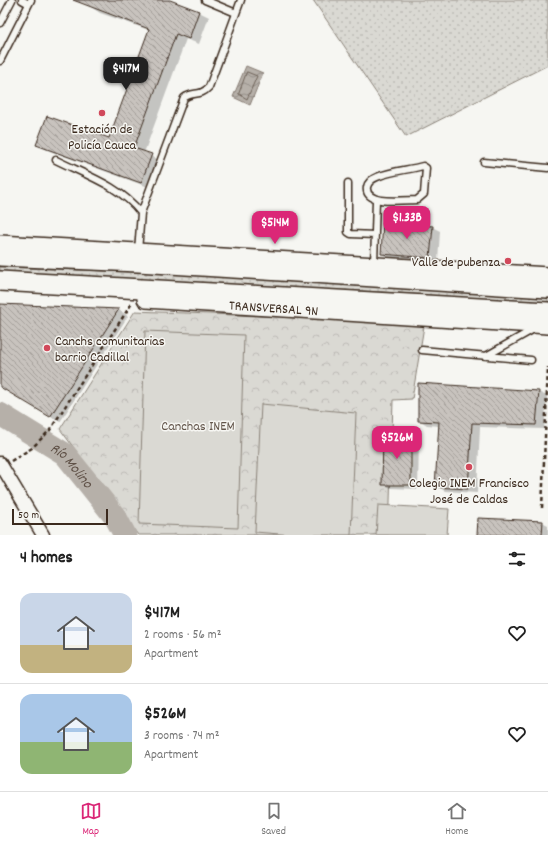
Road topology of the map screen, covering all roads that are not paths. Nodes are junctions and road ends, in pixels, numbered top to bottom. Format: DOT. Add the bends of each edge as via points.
graph roads {
  1 [pos="12,0"];
  2 [pos="22,0"];
  3 [pos="205,0"];
  4 [pos="241,0"];
  5 [pos="30,2"];
  6 [pos="236,13"];
  7 [pos="0,23"];
  8 [pos="0,61"];
  9 [pos="56,160"];
  10 [pos="484,162"];
  11 [pos="548,168"];
  12 [pos="348,183"];
  13 [pos="376,200"];
  14 [pos="141,213"];
  15 [pos="375,235"];
  16 [pos="0,244"];
  17 [pos="0,256"];
  18 [pos="138,257"];
  19 [pos="374,266"];
  20 [pos="548,276"];
  21 [pos="4,284"];
  22 [pos="548,288"];
  23 [pos="33,291"];
  24 [pos="546,321"];
  25 [pos="422,350"];
  26 [pos="486,356"];
  27 [pos="531,360"];
  28 [pos="1,464"];
  29 [pos="43,535"];
  1 -- 7 [label="lane"];
  2 -- 5 [label="lane"];
  3 -- 6 [label="lane"];
  4 -- 6 [label="lane"];
  5 -- 8 [label="lane"];
  6 -- 14 [label="lane" via="209,87 200,94 184,98"];
  9 -- 14 [label="lane" via="118,190 131,200"];
  10 -- 11 [label="lane"];
  12 -- 15 [label="lane" via="348,232"];
  13 -- 13 [label="lane" via="421,198 424,194 426,168 423,166 370,180 367,193"];
  13 -- 15 [label="lane"];
  14 -- 18 [label="lane"];
  15 -- 19 [label="lane"];
  16 -- 18 [label="main road"];
  17 -- 18 [label="main road"];
  18 -- 19 [label="main road"];
  18 -- 22 [label="main road"];
  19 -- 20 [label="main road"];
  21 -- 23 [label="main road"];
  21 -- 24 [label="main road, TRANSVERSAL 9N"];
  23 -- 24 [label="main road, TRANSVERSAL 9N"];
  24 -- 26 [label="lane"];
  25 -- 26 [label="lane"];
  26 -- 27 [label="lane"];
  28 -- 29 [label="street"];
}
